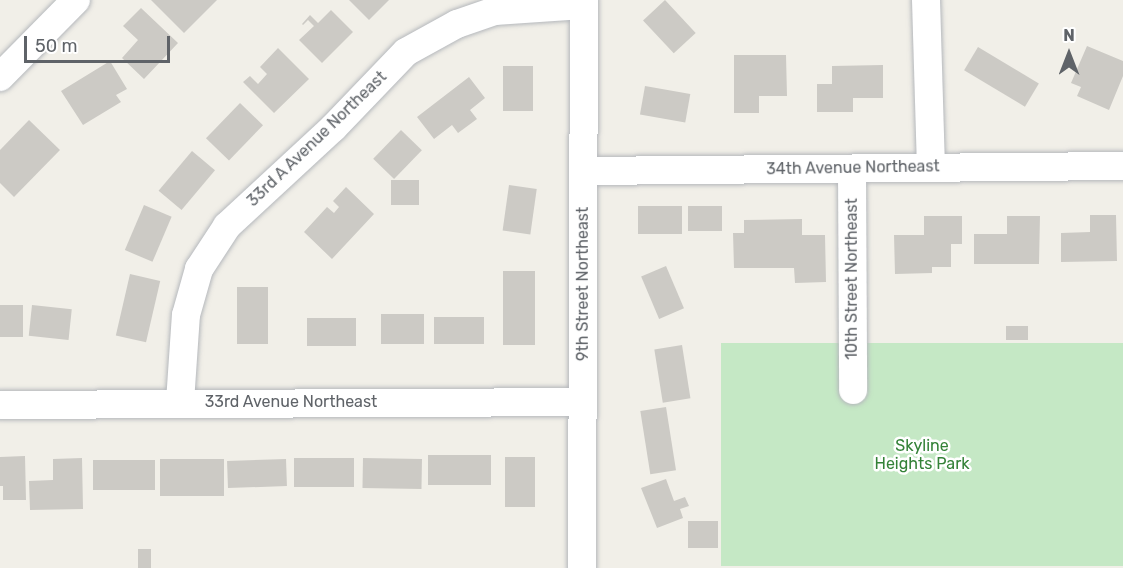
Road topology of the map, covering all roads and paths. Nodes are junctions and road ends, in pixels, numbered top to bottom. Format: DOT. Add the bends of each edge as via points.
graph roads {
  1 [pos="76,0"];
  2 [pos="926,0"];
  3 [pos="584,3"];
  4 [pos="0,77"];
  5 [pos="932,166"];
  6 [pos="1123,166"];
  7 [pos="852,169"];
  8 [pos="583,171"];
  9 [pos="853,390"];
  10 [pos="180,402"];
  11 [pos="583,402"];
  12 [pos="0,405"];
  13 [pos="582,568"];
  1 -- 4 [label="street"];
  2 -- 5 [label="street"];
  3 -- 8 [label="street, 9th Street Northeast"];
  3 -- 10 [label="street, 33rd A Avenue Northeast" via="494,11 457,24 406,52 333,128 228,225 199,269 186,315"];
  5 -- 6 [label="street, 34th Avenue Northeast"];
  5 -- 7 [label="street, 34th Avenue Northeast"];
  7 -- 8 [label="street, 34th Avenue Northeast"];
  7 -- 9 [label="street, 10th Street Northeast"];
  8 -- 11 [label="street, 9th Street Northeast"];
  10 -- 11 [label="street, 33rd Avenue Northeast"];
  10 -- 12 [label="street, 33rd Avenue Northeast"];
  11 -- 13 [label="street, 9th Street Northeast"];
}
